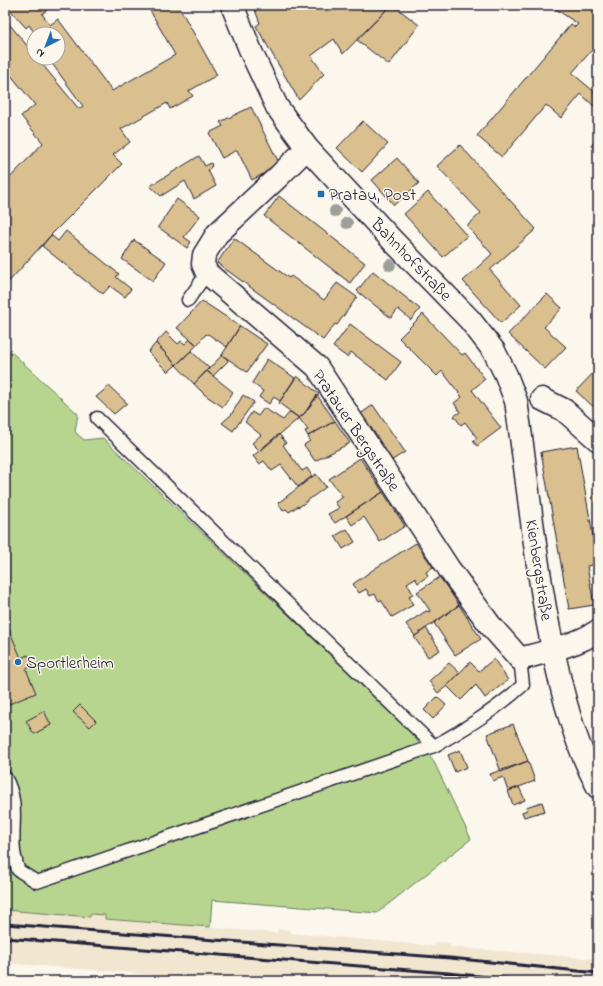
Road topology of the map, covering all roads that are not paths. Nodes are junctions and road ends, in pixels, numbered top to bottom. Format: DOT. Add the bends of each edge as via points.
graph roads {
  1 [pos="232,5"];
  2 [pos="307,148"];
  3 [pos="207,273"];
  4 [pos="188,300"];
  5 [pos="494,350"];
  6 [pos="542,399"];
  7 [pos="97,418"];
  8 [pos="598,440"];
  9 [pos="598,631"];
  10 [pos="553,649"];
  11 [pos="520,659"];
  12 [pos="434,746"];
  13 [pos="5,778"];
  14 [pos="598,787"];
  1 -- 2 [label="street, Bahnhofstraße" via="277,107"];
  2 -- 3 [label="street" via="217,234 204,255 203,264"];
  2 -- 5 [label="street, Bahnhofstraße" via="470,320"];
  3 -- 4 [label="lane"];
  3 -- 11 [label="street, Pratauer Bergstraße" via="317,367 448,569 490,625"];
  5 -- 10 [label="street, Kienbergstraße" via="516,401 542,589"];
  6 -- 8 [label="street" via="564,410"];
  7 -- 12 [label="lane"];
  9 -- 10 [label="street"];
  10 -- 11 [label="street"];
  10 -- 14 [label="street, Kienbergstraße" via="563,696 587,766"];
  11 -- 12 [label="lane" via="523,685 508,699"];
  12 -- 13 [label="lane" via="37,882 18,870 14,851 13,798"];
}
